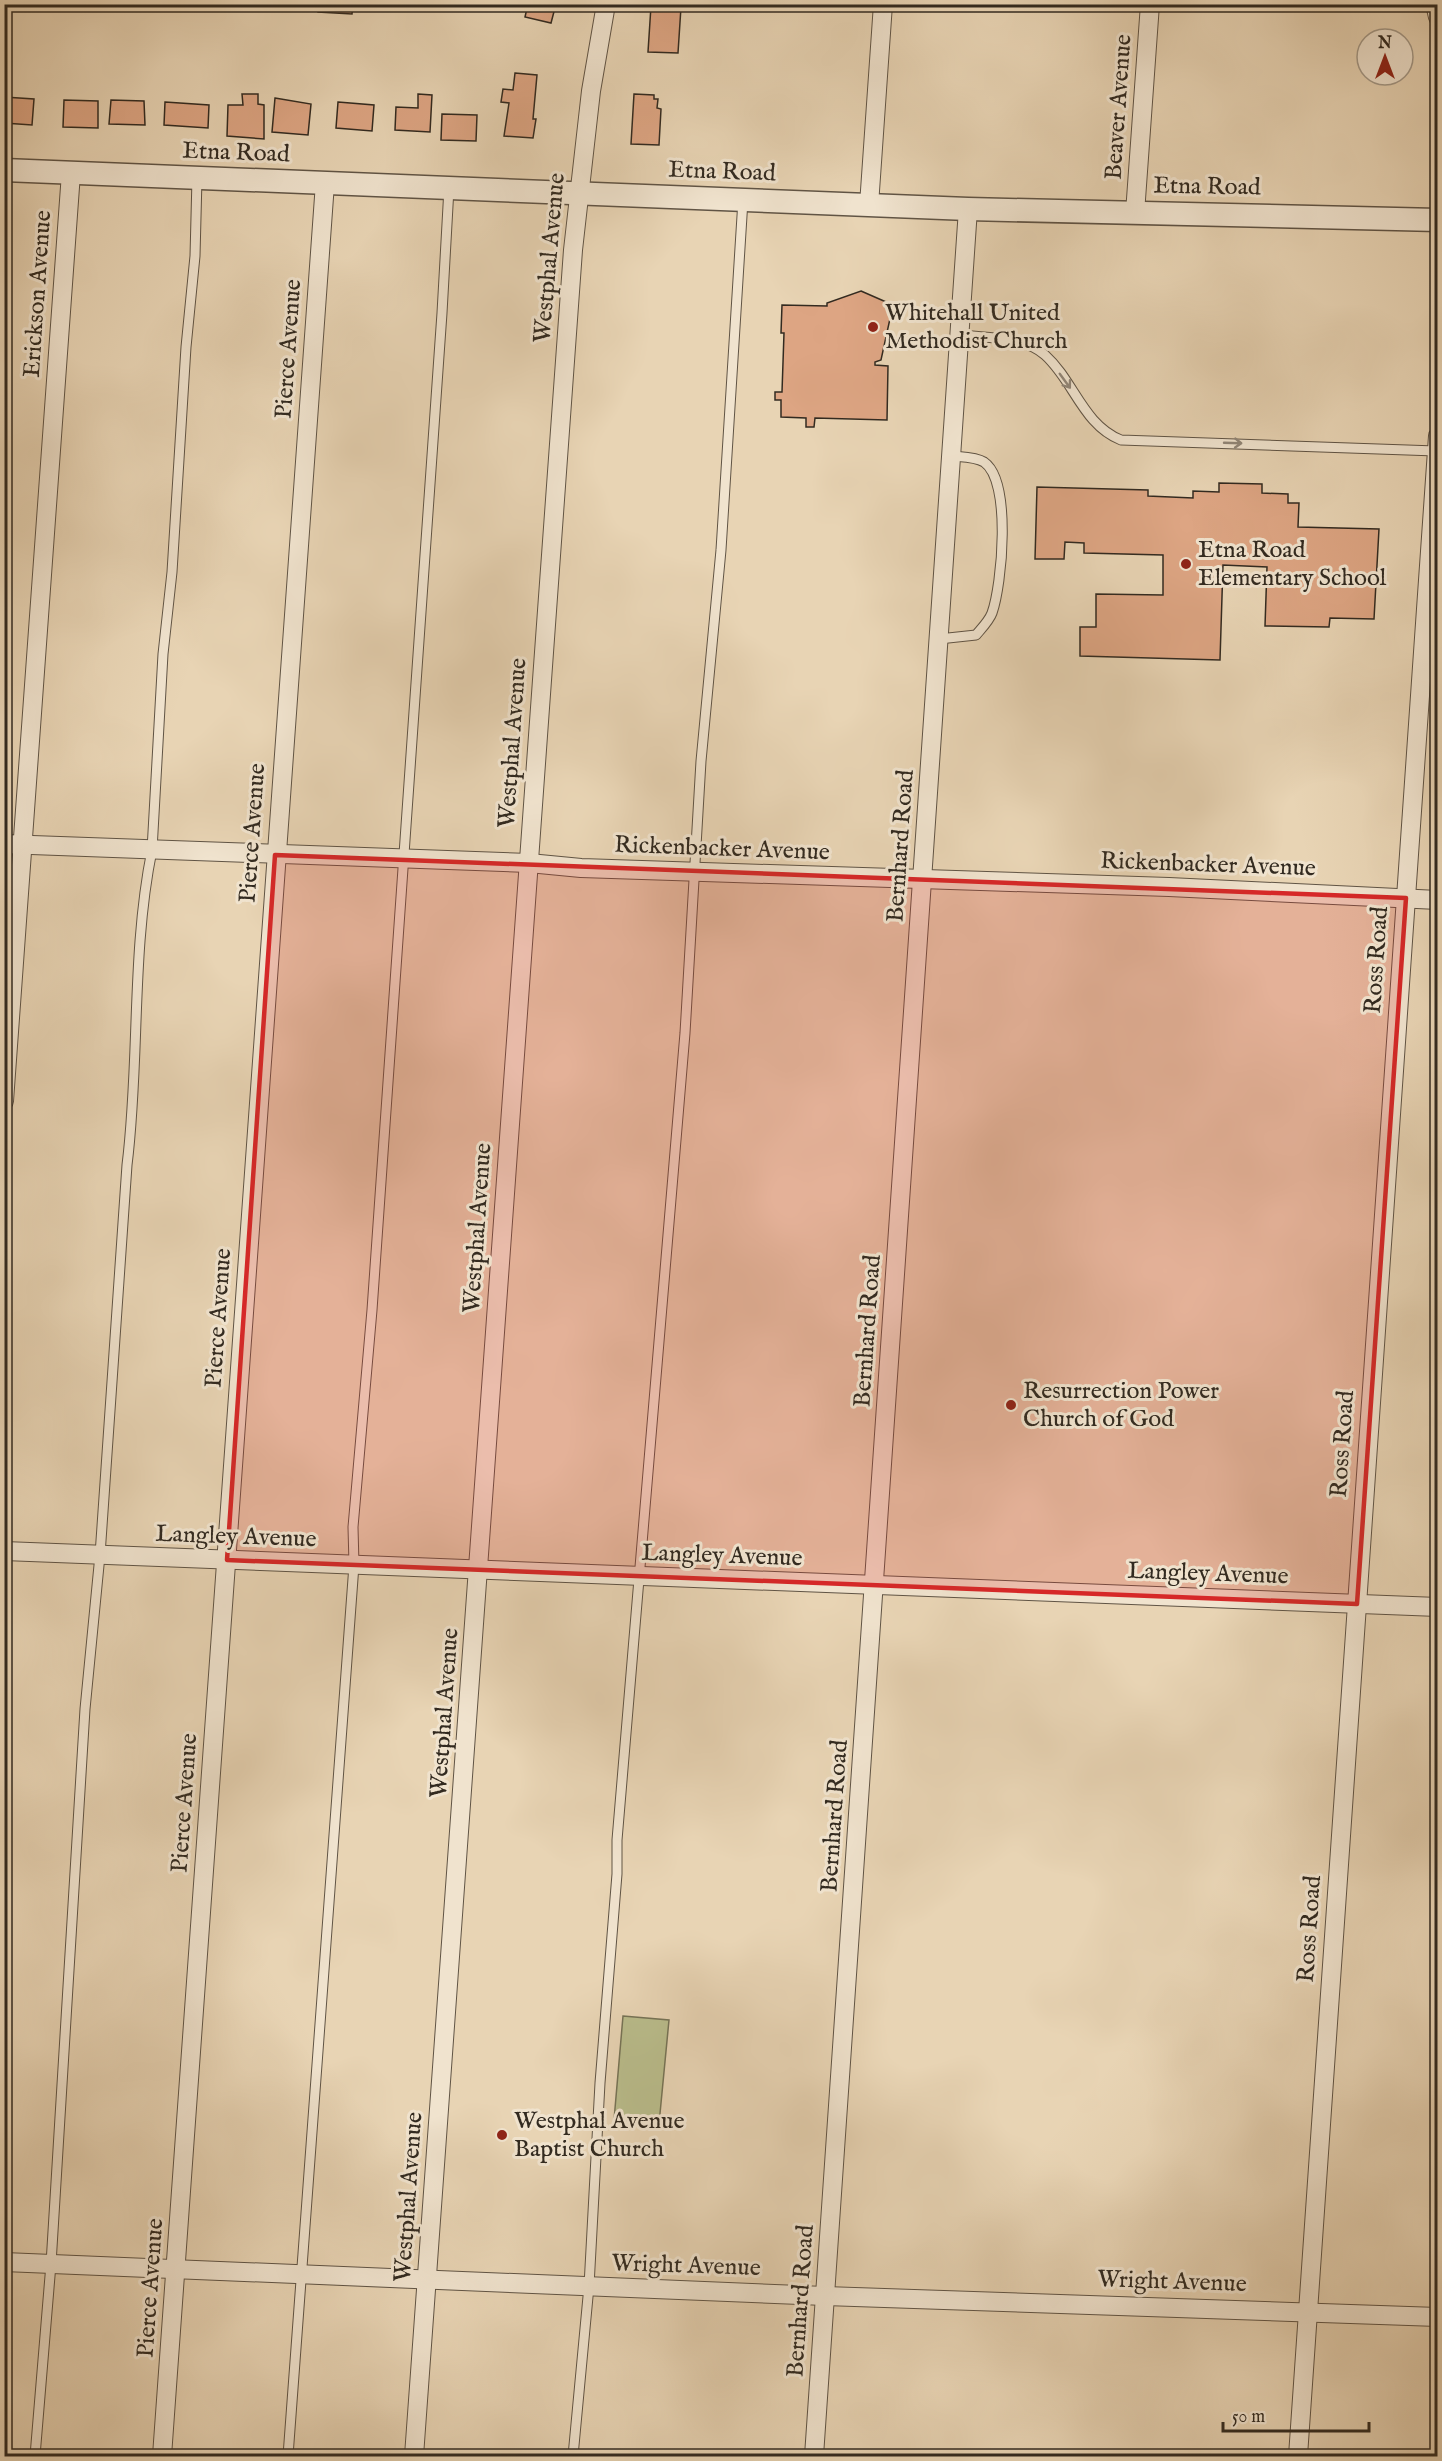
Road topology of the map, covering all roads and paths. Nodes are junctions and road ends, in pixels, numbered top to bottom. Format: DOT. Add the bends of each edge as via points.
graph roads {
  1 [pos="606,4"];
  2 [pos="883,4"];
  3 [pos="1150,4"];
  4 [pos="1435,4"];
  5 [pos="1437,17"];
  6 [pos="4,170"];
  7 [pos="71,173"];
  8 [pos="197,178"];
  9 [pos="325,183"];
  10 [pos="449,188"];
  11 [pos="579,194"];
  12 [pos="743,200"];
  13 [pos="870,205"];
  14 [pos="968,209"];
  15 [pos="1135,213"];
  16 [pos="1437,220"];
  17 [pos="961,334"];
  18 [pos="1437,444"];
  19 [pos="952,456"];
  20 [pos="939,639"];
  21 [pos="4,844"];
  22 [pos="23,844"];
  23 [pos="152,850"];
  24 [pos="275,855"];
  25 [pos="403,859"];
  26 [pos="529,863"];
  27 [pos="694,872"];
  28 [pos="924,880"];
  29 [pos="1406,898"];
  30 [pos="1437,900"];
  31 [pos="4,1101"];
  32 [pos="4,1551"];
  33 [pos="100,1556"];
  34 [pos="227,1560"];
  35 [pos="354,1565"];
  36 [pos="480,1570"];
  37 [pos="641,1577"];
  38 [pos="874,1586"];
  39 [pos="1357,1604"];
  40 [pos="1437,1607"];
  41 [pos="4,2262"];
  42 [pos="51,2264"];
  43 [pos="176,2268"];
  44 [pos="301,2274"];
  45 [pos="427,2279"];
  46 [pos="589,2286"];
  47 [pos="825,2296"];
  48 [pos="1308,2310"];
  49 [pos="1437,2317"];
  50 [pos="35,2457"];
  51 [pos="162,2457"];
  52 [pos="288,2457"];
  53 [pos="414,2457"];
  54 [pos="573,2457"];
  55 [pos="814,2457"];
  56 [pos="1298,2457"];
  1 -- 11 [label="street, Westphal Avenue"];
  2 -- 13 [label="street"];
  3 -- 15 [label="street, Beaver Avenue"];
  4 -- 5 [label="street"];
  6 -- 7 [label="street, Etna Road"];
  7 -- 8 [label="street, Etna Road"];
  7 -- 22 [label="street, Erickson Avenue"];
  8 -- 9 [label="street, Etna Road"];
  8 -- 23 [label="lane" via="195,256 163,654"];
  9 -- 10 [label="street, Etna Road"];
  9 -- 24 [label="street, Pierce Avenue"];
  10 -- 11 [label="street, Etna Road"];
  10 -- 25 [label="lane"];
  11 -- 12 [label="street, Etna Road"];
  11 -- 26 [label="street, Westphal Avenue"];
  12 -- 13 [label="street, Etna Road"];
  12 -- 27 [label="lane" via="721,550"];
  13 -- 14 [label="street, Etna Road"];
  14 -- 15 [label="street, Etna Road"];
  14 -- 17 [label="street, Bernhard Road"];
  15 -- 16 [label="street, Etna Road"];
  17 -- 18 [label="lane, one-way" via="1019,341 1045,354 1095,423 1121,440"];
  17 -- 19 [label="street, Bernhard Road"];
  18 -- 29 [label="street, Ross Road"];
  19 -- 20 [label="street, Bernhard Road"];
  19 -- 20 [label="lane" via="983,461 999,486 1000,565 991,616 976,635"];
  20 -- 28 [label="street, Bernhard Road"];
  21 -- 22 [label="street, Rickenbacker Avenue"];
  22 -- 23 [label="street, Rickenbacker Avenue"];
  22 -- 31 [label="street, Erickson Avenue"];
  23 -- 24 [label="street, Rickenbacker Avenue"];
  23 -- 33 [label="lane" via="142,930 134,1110"];
  24 -- 25 [label="street, Rickenbacker Avenue"];
  24 -- 34 [label="street, Pierce Avenue"];
  25 -- 26 [label="street, Rickenbacker Avenue"];
  25 -- 35 [label="lane" via="353,1527"];
  26 -- 27 [label="street, Rickenbacker Avenue"];
  26 -- 36 [label="street, Westphal Avenue"];
  27 -- 28 [label="street, Rickenbacker Avenue"];
  27 -- 37 [label="lane" via="685,1033"];
  28 -- 29 [label="street, Rickenbacker Avenue" via="1169,886"];
  28 -- 38 [label="street, Bernhard Road"];
  29 -- 30 [label="street, Rickenbacker Avenue"];
  29 -- 39 [label="street, Ross Road"];
  32 -- 33 [label="street, Langley Avenue"];
  33 -- 34 [label="street, Langley Avenue"];
  33 -- 42 [label="lane" via="85,1709"];
  34 -- 35 [label="street, Langley Avenue"];
  34 -- 43 [label="street, Pierce Avenue"];
  35 -- 36 [label="street, Langley Avenue"];
  35 -- 44 [label="lane"];
  36 -- 37 [label="street, Langley Avenue"];
  36 -- 45 [label="street, Westphal Avenue"];
  37 -- 38 [label="street, Langley Avenue"];
  37 -- 46 [label="lane" via="617,1840"];
  38 -- 39 [label="street, Langley Avenue"];
  38 -- 47 [label="street, Bernhard Road"];
  39 -- 40 [label="street, Langley Avenue"];
  39 -- 48 [label="street, Ross Road"];
  41 -- 42 [label="street, Wright Avenue"];
  42 -- 43 [label="street, Wright Avenue"];
  42 -- 50 [label="lane"];
  43 -- 44 [label="street, Wright Avenue"];
  43 -- 51 [label="street, Pierce Avenue"];
  44 -- 45 [label="street, Wright Avenue"];
  44 -- 52 [label="lane"];
  45 -- 46 [label="street, Wright Avenue"];
  45 -- 53 [label="street, Westphal Avenue"];
  46 -- 47 [label="street, Wright Avenue"];
  46 -- 54 [label="lane"];
  47 -- 48 [label="street, Wright Avenue"];
  47 -- 55 [label="street, Bernhard Road"];
  48 -- 49 [label="street, Wright Avenue"];
  48 -- 56 [label="street, Ross Road"];
}
